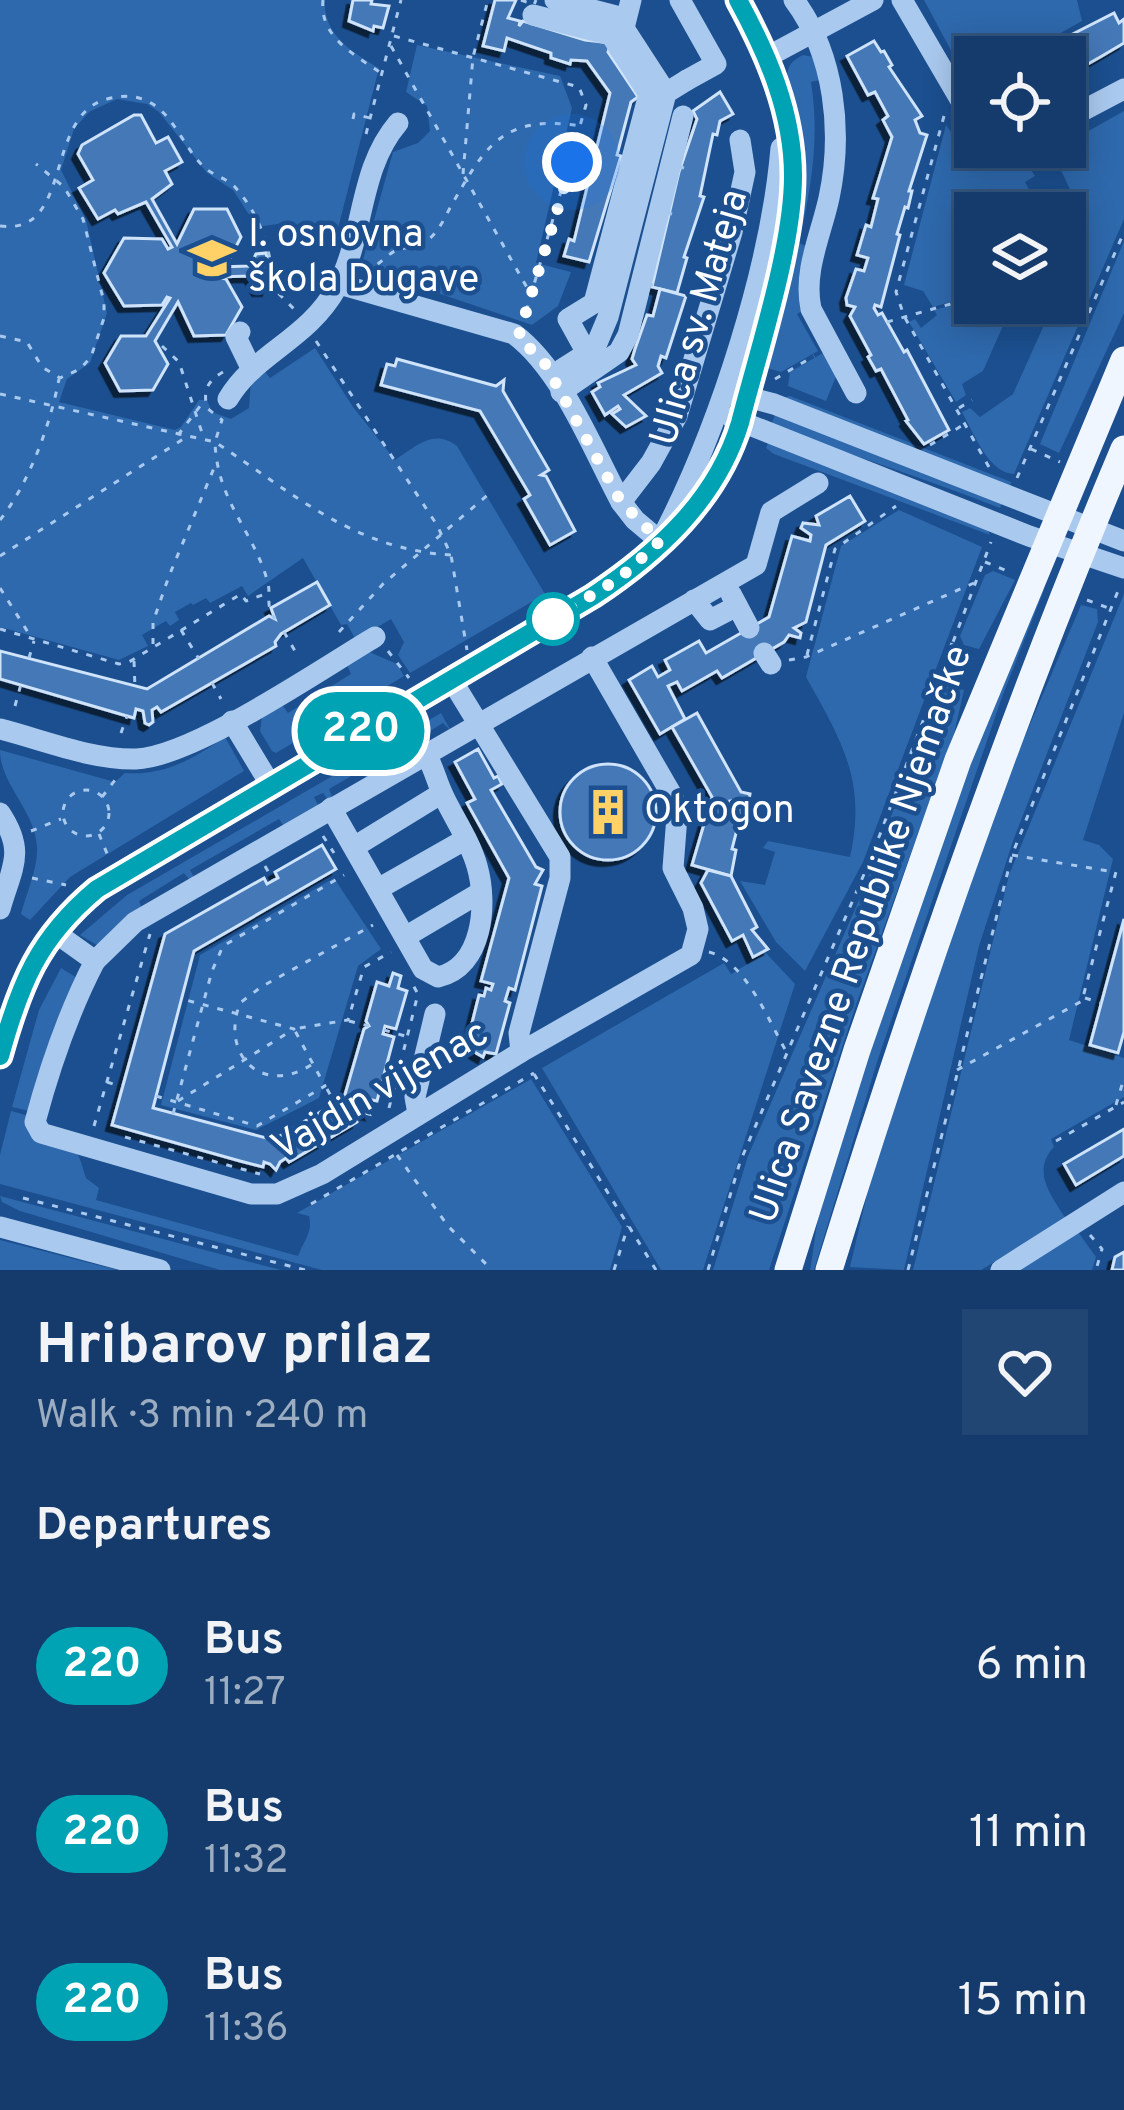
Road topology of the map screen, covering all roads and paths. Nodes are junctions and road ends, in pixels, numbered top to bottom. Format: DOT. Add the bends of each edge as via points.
graph roads {
  1 [pos="323,0"];
  2 [pos="401,0"];
  3 [pos="488,0"];
  4 [pos="555,0"];
  5 [pos="631,0"];
  6 [pos="680,0"];
  7 [pos="738,0"];
  8 [pos="794,0"];
  9 [pos="873,0"];
  10 [pos="902,0"];
  11 [pos="530,5"];
  12 [pos="815,34"];
  13 [pos="392,35"];
  14 [pos="390,44"];
  15 [pos="619,47"];
  16 [pos="473,57"];
  17 [pos="767,57"];
  18 [pos="382,74"];
  19 [pos="954,89"];
  20 [pos="1124,89"];
  21 [pos="665,93"];
  22 [pos="783,107"];
  23 [pos="1086,109"];
  24 [pos="683,116"];
  25 [pos="944,116"];
  26 [pos="370,118"];
  27 [pos="353,119"];
  28 [pos="398,123"];
  29 [pos="581,126"];
  30 [pos="365,138"];
  31 [pos="740,140"];
  32 [pos="664,163"];
  33 [pos="36,164"];
  34 [pos="684,168"];
  35 [pos="55,177"];
  36 [pos="464,178"];
  37 [pos="652,209"];
  38 [pos="672,214"];
  39 [pos="0,226"];
  40 [pos="1124,232"];
  41 [pos="345,278"];
  42 [pos="634,280"];
  43 [pos="652,285"];
  44 [pos="531,295"];
  45 [pos="954,303"];
  46 [pos="904,316"];
  47 [pos="887,322"];
  48 [pos="308,327"];
  49 [pos="240,332"];
  50 [pos="0,336"];
  51 [pos="518,338"];
  52 [pos="162,346"];
  53 [pos="829,347"];
  54 [pos="589,360"];
  55 [pos="1124,360"];
  56 [pos="252,370"];
  57 [pos="60,378"];
  58 [pos="558,378"];
  59 [pos="775,380"];
  60 [pos="856,393"];
  61 [pos="0,394"];
  62 [pos="747,395"];
  63 [pos="217,399"];
  64 [pos="973,400"];
  65 [pos="720,401"];
  66 [pos="54,407"];
  67 [pos="956,410"];
  68 [pos="196,411"];
  69 [pos="740,423"];
  70 [pos="964,424"];
  71 [pos="178,435"];
  72 [pos="187,437"];
  73 [pos="205,440"];
  74 [pos="215,442"];
  75 [pos="926,447"];
  76 [pos="1029,448"];
  77 [pos="1124,449"];
  78 [pos="1057,461"];
  79 [pos="215,465"];
  80 [pos="991,471"];
  81 [pos="818,483"];
  82 [pos="1014,486"];
  83 [pos="490,493"];
  84 [pos="621,502"];
  85 [pos="896,506"];
  86 [pos="1059,516"];
  87 [pos="0,520"];
  88 [pos="994,534"];
  89 [pos="442,535"];
  90 [pos="660,541"];
  91 [pos="1086,541"];
  92 [pos="1124,541"];
  93 [pos="1048,543"];
  94 [pos="421,549"];
  95 [pos="451,555"];
  96 [pos="0,556"];
  97 [pos="1124,568"];
  98 [pos="1124,577"];
  99 [pos="976,582"];
  100 [pos="725,583"];
  101 [pos="0,588"];
  102 [pos="268,593"];
  103 [pos="694,600"];
  104 [pos="737,606"];
  105 [pos="274,619"];
  106 [pos="749,628"];
  107 [pos="0,629"];
  108 [pos="180,629"];
  109 [pos="284,632"];
  110 [pos="339,632"];
  111 [pos="375,637"];
  112 [pos="33,639"];
  113 [pos="950,644"];
  114 [pos="154,646"];
  115 [pos="465,646"];
  116 [pos="298,656"];
  117 [pos="592,657"];
  118 [pos="806,657"];
  119 [pos="29,658"];
  120 [pos="134,659"];
  121 [pos="199,659"];
  122 [pos="775,659"];
  123 [pos="938,673"];
  124 [pos="409,678"];
  125 [pos="452,679"];
  126 [pos="212,683"];
  127 [pos="21,684"];
  128 [pos="135,688"];
  129 [pos="221,700"];
  130 [pos="15,706"];
  131 [pos="127,716"];
  132 [pos="232,721"];
  133 [pos="480,724"];
  134 [pos="0,729"];
  135 [pos="121,733"];
  136 [pos="426,754"];
  137 [pos="115,780"];
  138 [pos="270,784"];
  139 [pos="442,793"];
  140 [pos="102,797"];
  141 [pos="331,808"];
  142 [pos="0,813"];
  143 [pos="64,818"];
  144 [pos="319,830"];
  145 [pos="29,832"];
  146 [pos="98,832"];
  147 [pos="466,838"];
  148 [pos="343,849"];
  149 [pos="1012,855"];
  150 [pos="108,856"];
  151 [pos="263,863"];
  152 [pos="345,870"];
  153 [pos="28,878"];
  154 [pos="273,880"];
  155 [pos="65,885"];
  156 [pos="378,889"];
  157 [pos="481,892"];
  158 [pos="283,899"];
  159 [pos="288,908"];
  160 [pos="0,909"];
  161 [pos="376,923"];
  162 [pos="153,926"];
  163 [pos="53,931"];
  164 [pos="394,942"];
  165 [pos="695,948"];
  166 [pos="95,961"];
  167 [pos="400,964"];
  168 [pos="409,979"];
  169 [pos="135,986"];
  170 [pos="148,989"];
  171 [pos="1084,998"];
  172 [pos="182,999"];
  173 [pos="1102,1003"];
  174 [pos="202,1005"];
  175 [pos="236,1014"];
  176 [pos="435,1014"];
  177 [pos="348,1020"];
  178 [pos="369,1026"];
  179 [pos="294,1029"];
  180 [pos="384,1030"];
  181 [pos="407,1036"];
  182 [pos="521,1052"];
  183 [pos="787,1052"];
  184 [pos="0,1057"];
  185 [pos="244,1060"];
  186 [pos="313,1064"];
  187 [pos="957,1070"];
  188 [pos="534,1073"];
  189 [pos="1124,1078"];
  190 [pos="107,1082"];
  191 [pos="325,1086"];
  192 [pos="122,1087"];
  193 [pos="156,1096"];
  194 [pos="176,1102"];
  195 [pos="1124,1102"];
  196 [pos="335,1103"];
  197 [pos="1115,1108"];
  198 [pos="173,1114"];
  199 [pos="418,1114"];
  200 [pos="386,1120"];
  201 [pos="250,1123"];
  202 [pos="94,1128"];
  203 [pos="112,1133"];
  204 [pos="248,1133"];
  205 [pos="1056,1141"];
  206 [pos="396,1154"];
  207 [pos="277,1178"];
  208 [pos="1124,1192"];
  209 [pos="23,1198"];
  210 [pos="311,1204"];
  211 [pos="0,1211"];
  212 [pos="1078,1220"];
  213 [pos="628,1224"];
  214 [pos="0,1226"];
  215 [pos="27,1233"];
  216 [pos="160,1270"];
  217 [pos="305,1270"];
  218 [pos="492,1270"];
  219 [pos="614,1270"];
  220 [pos="656,1270"];
  221 [pos="708,1270"];
  222 [pos="788,1270"];
  223 [pos="829,1270"];
  224 [pos="908,1270"];
  225 [pos="1001,1270"];
  226 [pos="1096,1270"];
  1 -- 18 [label="path" via="331,34"];
  2 -- 13 [label="path"];
  3 -- 16 [label="path"];
  4 -- 21 [label="street, bridge" via="616,16"];
  5 -- 15 [label="street"];
  6 -- 21 [label="street, bridge" via="716,64"];
  7 -- 17 [label="street, Ulica sv. Mateja"];
  8 -- 12 [label="street"];
  9 -- 12 [label="street"];
  10 -- 19 [label="street"];
  11 -- 15 [label="street" via="610,34"];
  12 -- 17 [label="street"];
  12 -- 60 [label="street" via="835,138 808,296"];
  13 -- 14 [label="path"];
  13 -- 16 [label="path"];
  14 -- 18 [label="path"];
  14 -- 36 [label="path"];
  15 -- 54 [label="street" via="649,94 594,303 568,319"];
  16 -- 29 [label="path" via="579,87 586,105"];
  16 -- 36 [label="path"];
  17 -- 22 [label="street, Ulica sv. Mateja"];
  18 -- 26 [label="path"];
  20 -- 23 [label="street"];
  21 -- 58 [label="street, bridge" via="608,317 595,348"];
  22 -- 62 [label="street, Ulica sv. Mateja" via="792,195"];
  22 -- 65 [label="street, Ulica sv. Mateja" via="770,219"];
  24 -- 54 [label="street" via="628,335 619,352"];
  25 -- 46 [label="path" via="896,292"];
  26 -- 27 [label="path"];
  26 -- 30 [label="path"];
  28 -- 41 [label="street" via="376,154"];
  29 -- 36 [label="path" via="542,123 500,135"];
  29 -- 44 [label="path"];
  31 -- 84 [label="street" via="745,172 732,232 677,416"];
  32 -- 34 [label="path, bridge"];
  33 -- 35 [label="path"];
  35 -- 39 [label="path" via="34,220"];
  35 -- 48 [label="path" via="79,116 122,96 149,102 203,166 233,185 266,238 272,287"];
  35 -- 57 [label="path" via="83,219 104,318 91,357"];
  36 -- 41 [label="path" via="429,238"];
  36 -- 44 [label="path"];
  37 -- 38 [label="path, bridge"];
  40 -- 76 [label="path"];
  41 -- 48 [label="street"];
  41 -- 51 [label="street"];
  42 -- 43 [label="path, bridge"];
  44 -- 51 [label="path"];
  45 -- 46 [label="path"];
  46 -- 47 [label="path"];
  46 -- 67 [label="path"];
  48 -- 56 [label="street"];
  48 -- 89 [label="path"];
  49 -- 56 [label="street"];
  50 -- 57 [label="path" via="27,342"];
  51 -- 58 [label="street"];
  52 -- 68 [label="path" via="179,362"];
  53 -- 59 [label="path"];
  54 -- 58 [label="street"];
  55 -- 86 [label="main road, Ulica Savezne Republike Njemačke"];
  56 -- 63 [label="street"];
  57 -- 66 [label="path"];
  58 -- 84 [label="street"];
  61 -- 66 [label="path"];
  62 -- 65 [label="street"];
  62 -- 69 [label="street, Ulica sv. Mateja"];
  62 -- 86 [label="street"];
  63 -- 68 [label="path"];
  64 -- 67 [label="path"];
  65 -- 69 [label="street"];
  65 -- 90 [label="street, Ulica sv. Mateja"];
  66 -- 71 [label="path"];
  66 -- 87 [label="path"];
  67 -- 70 [label="path"];
  68 -- 71 [label="path"];
  68 -- 73 [label="path"];
  69 -- 90 [label="street, Ulica sv. Mateja" via="705,494"];
  69 -- 93 [label="street"];
  70 -- 75 [label="path"];
  70 -- 80 [label="path"];
  71 -- 72 [label="path"];
  72 -- 73 [label="path"];
  72 -- 96 [label="path"];
  73 -- 74 [label="path"];
  74 -- 79 [label="path"];
  74 -- 94 [label="path" via="328,520"];
  76 -- 78 [label="path"];
  76 -- 82 [label="path"];
  77 -- 91 [label="main road, Ulica Savezne Republike Njemačke"];
  79 -- 102 [label="path"];
  79 -- 114 [label="path" via="153,622"];
  81 -- 100 [label="street" via="771,512 756,565"];
  83 -- 89 [label="path"];
  84 -- 90 [label="street"];
  85 -- 118 [label="path" via="835,550"];
  86 -- 91 [label="street"];
  86 -- 93 [label="main road, Ulica Savezne Republike Njemačke"];
  88 -- 99 [label="path"];
  89 -- 94 [label="path"];
  89 -- 95 [label="path"];
  90 -- 125 [label="street, Ulica sv. Mateja" via="621,577"];
  91 -- 92 [label="street"];
  91 -- 93 [label="street"];
  91 -- 97 [label="street"];
  91 -- 223 [label="main road, Ulica Savezne Republike Njemačke" via="880,1105"];
  93 -- 222 [label="main road, Ulica Savezne Republike Njemačke" via="918,870"];
  94 -- 95 [label="path"];
  94 -- 110 [label="path"];
  95 -- 115 [label="path"];
  98 -- 149 [label="path"];
  99 -- 113 [label="path"];
  99 -- 118 [label="path"];
  100 -- 103 [label="street"];
  100 -- 104 [label="street"];
  101 -- 112 [label="path"];
  102 -- 105 [label="path"];
  102 -- 108 [label="path" via="246,601 241,595"];
  103 -- 104 [label="street" via="710,620"];
  103 -- 117 [label="street"];
  104 -- 106 [label="street"];
  107 -- 112 [label="path"];
  108 -- 114 [label="path"];
  108 -- 121 [label="path"];
  109 -- 116 [label="path"];
  111 -- 124 [label="path"];
  111 -- 132 [label="street"];
  112 -- 119 [label="path"];
  112 -- 120 [label="path" via="119,664"];
  113 -- 123 [label="path"];
  113 -- 123 [label="path" via="973,653 962,683"];
  114 -- 120 [label="path"];
  117 -- 133 [label="street"];
  117 -- 165 [label="street" via="673,797 673,868 693,908"];
  118 -- 122 [label="path"];
  120 -- 128 [label="path"];
  123 -- 183 [label="path" via="871,858"];
  125 -- 133 [label="street, Vajdin vijenac"];
  125 -- 138 [label="street, Ulica sv. Mateja"];
  126 -- 129 [label="path"];
  127 -- 130 [label="path"];
  131 -- 135 [label="path"];
  132 -- 134 [label="street" via="176,751 134,759"];
  132 -- 138 [label="street"];
  133 -- 136 [label="street"];
  133 -- 182 [label="street, Vajdin vijenac" via="560,857"];
  136 -- 139 [label="street"];
  136 -- 141 [label="street"];
  137 -- 140 [label="path"];
  138 -- 163 [label="street, Ulica sv. Mateja" via="97,889"];
  139 -- 147 [label="street"];
  139 -- 148 [label="street"];
  140 -- 143 [label="path" via="72,795"];
  140 -- 146 [label="path" via="109,815"];
  141 -- 148 [label="street"];
  141 -- 166 [label="street" via="135,922"];
  142 -- 160 [label="street" via="17,848"];
  143 -- 145 [label="path"];
  143 -- 146 [label="path" via="81,836"];
  144 -- 148 [label="path"];
  146 -- 150 [label="path"];
  147 -- 156 [label="street"];
  147 -- 157 [label="street"];
  148 -- 156 [label="street"];
  149 -- 171 [label="path" via="1117,870"];
  149 -- 187 [label="path"];
  151 -- 154 [label="path"];
  152 -- 159 [label="path"];
  153 -- 155 [label="path"];
  156 -- 164 [label="street"];
  157 -- 164 [label="street"];
  157 -- 164 [label="street" via="475,944 450,975 422,969"];
  158 -- 159 [label="path"];
  159 -- 174 [label="path" via="223,946"];
  161 -- 175 [label="path" via="250,993"];
  162 -- 169 [label="path"];
  163 -- 166 [label="street"];
  163 -- 184 [label="street, Ulica sv. Mateja" via="24,979"];
  164 -- 167 [label="path"];
  164 -- 177 [label="path" via="364,967"];
  165 -- 182 [label="street"];
  165 -- 183 [label="path" via="737,970"];
  166 -- 199 [label="street, Vajdin vijenac" via="46,1079 35,1122 41,1133 251,1194 278,1194"];
  168 -- 181 [label="path" via="418,994"];
  169 -- 170 [label="path"];
  169 -- 190 [label="path"];
  171 -- 173 [label="path"];
  171 -- 187 [label="path"];
  172 -- 174 [label="path"];
  174 -- 175 [label="path"];
  174 -- 194 [label="path"];
  175 -- 179 [label="path"];
  175 -- 185 [label="path" via="233,1038"];
  176 -- 199 [label="street"];
  177 -- 178 [label="path"];
  177 -- 179 [label="path"];
  179 -- 185 [label="path"];
  179 -- 186 [label="path"];
  180 -- 181 [label="path"];
  181 -- 200 [label="path"];
  182 -- 188 [label="path"];
  182 -- 199 [label="street, Vajdin vijenac"];
  183 -- 221 [label="path" via="740,1162"];
  185 -- 186 [label="path" via="285,1076"];
  185 -- 194 [label="path"];
  186 -- 191 [label="path"];
  187 -- 224 [label="path"];
  188 -- 206 [label="path"];
  188 -- 213 [label="path"];
  189 -- 197 [label="path"];
  190 -- 192 [label="path"];
  190 -- 202 [label="path"];
  191 -- 196 [label="path"];
  191 -- 201 [label="path"];
  193 -- 194 [label="path"];
  194 -- 198 [label="path"];
  194 -- 201 [label="path"];
  195 -- 197 [label="path"];
  197 -- 205 [label="path"];
  201 -- 204 [label="path"];
  203 -- 207 [label="path"];
  206 -- 210 [label="path"];
  206 -- 218 [label="path"];
  208 -- 212 [label="street"];
  209 -- 217 [label="path"];
  211 -- 215 [label="street"];
  212 -- 225 [label="street"];
  212 -- 226 [label="path" via="1102,1249"];
  213 -- 219 [label="path"];
  213 -- 220 [label="path"];
  214 -- 215 [label="street"];
  215 -- 216 [label="street"];
}
